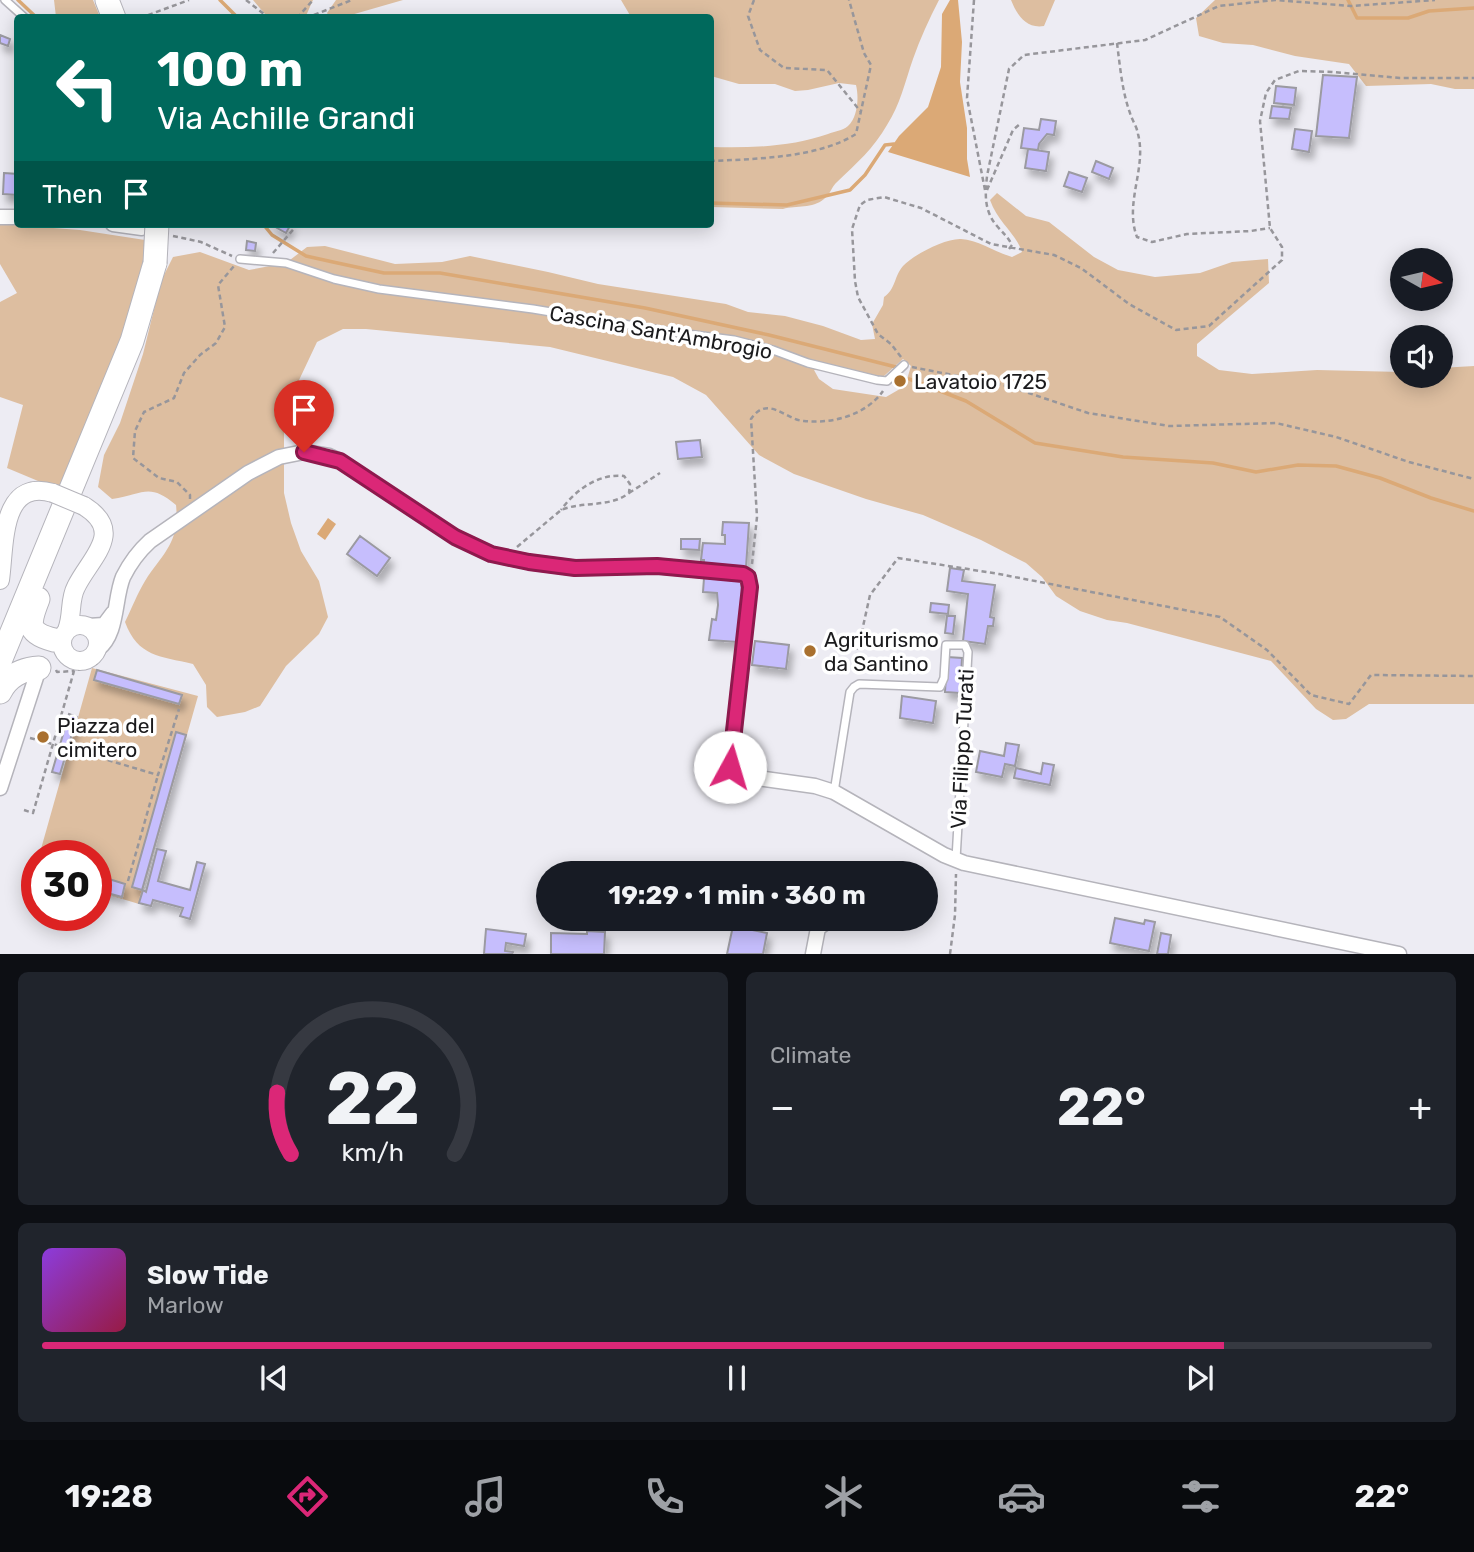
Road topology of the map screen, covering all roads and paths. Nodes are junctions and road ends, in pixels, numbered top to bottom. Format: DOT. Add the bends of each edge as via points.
graph roads {
  1 [pos="5,0"];
  2 [pos="189,0"];
  3 [pos="246,0"];
  4 [pos="313,0"];
  5 [pos="352,0"];
  6 [pos="754,0"];
  7 [pos="849,0"];
  8 [pos="974,0"];
  9 [pos="1435,0"];
  10 [pos="21,14"];
  11 [pos="151,14"];
  12 [pos="264,14"];
  13 [pos="301,14"];
  14 [pos="316,14"];
  15 [pos="1117,43"];
  16 [pos="1474,78"];
  17 [pos="861,112"];
  18 [pos="1020,124"];
  19 [pos="714,161"];
  20 [pos="985,193"];
  21 [pos="295,228"];
  22 [pos="1270,228"];
  23 [pos="158,229"];
  24 [pos="1009,249"];
  25 [pos="273,253"];
  26 [pos="240,259"];
  27 [pos="904,365"];
  28 [pos="887,381"];
  29 [pos="660,473"];
  30 [pos="1474,479"];
  31 [pos="629,493"];
  32 [pos="561,510"];
  33 [pos="190,512"];
  34 [pos="60,516"];
  35 [pos="47,549"];
  36 [pos="503,557"];
  37 [pos="746,576"];
  38 [pos="0,580"];
  39 [pos="114,612"];
  40 [pos="0,635"];
  41 [pos="65,638"];
  42 [pos="98,649"];
  43 [pos="856,658"];
  44 [pos="0,661"];
  45 [pos="75,666"];
  46 [pos="1474,677"];
  47 [pos="70,684"];
  48 [pos="0,692"];
  49 [pos="178,709"];
  50 [pos="17,734"];
  51 [pos="53,744"];
  52 [pos="60,746"];
  53 [pos="68,748"];
  54 [pos="158,775"];
  55 [pos="0,788"];
  56 [pos="834,792"];
  57 [pos="24,810"];
  58 [pos="956,860"];
  59 [pos="128,881"];
  60 [pos="817,931"];
  61 [pos="813,954"];
  62 [pos="950,954"];
  63 [pos="1399,954"];
  1 -- 10 [label="lane"];
  2 -- 11 [label="path"];
  3 -- 12 [label="path"];
  4 -- 13 [label="path"];
  5 -- 14 [label="path"];
  6 -- 17 [label="path" via="748,16 760,50 784,68 827,70"];
  7 -- 17 [label="path" via="871,65"];
  8 -- 20 [label="path" via="967,98"];
  9 -- 15 [label="path" via="1351,6 1275,0 1219,6 1144,40"];
  15 -- 20 [label="path" via="1024,55 1009,69"];
  15 -- 22 [label="path" via="1129,112 1139,134 1133,202 1137,237 1152,242 1187,234"];
  16 -- 22 [label="path" via="1299,71 1275,80 1266,93 1260,121"];
  17 -- 19 [label="path" via="856,134 846,140 804,153"];
  18 -- 20 [label="path" via="1013,130"];
  20 -- 24 [label="path" via="987,210 1010,240"];
  21 -- 25 [label="path"];
  22 -- 24 [label="path" via="1282,247 1282,260 1274,269 1209,326 1176,330 1129,304 1081,268 1054,255"];
  23 -- 26 [label="path"];
  23 -- 34 [label="main road, bridge" via="155,263 132,341"];
  24 -- 27 [label="path" via="921,208 884,197 860,205 852,229 858,297 878,334 891,344"];
  26 -- 28 [label="lane, Cascina Sant'Ambrogio" via="286,263 379,289 734,340"];
  26 -- 33 [label="path" via="218,285 225,327 216,343 184,373 174,398 144,412 135,431 133,458 159,478 177,482 190,495"];
  27 -- 28 [label="lane"];
  27 -- 30 [label="path" via="1008,386 1087,413 1169,426 1276,423"];
  28 -- 37 [label="path" via="879,396 852,416 801,421 781,411 764,408 756,412 751,419 757,517 755,547"];
  29 -- 31 [label="path"];
  31 -- 32 [label="path" via="620,500"];
  31 -- 32 [label="path" via="625,476 615,475 593,481 570,497"];
  32 -- 36 [label="path"];
  33 -- 36 [label="street" via="279,457 315,453 340,461 464,542"];
  33 -- 39 [label="street" via="140,550 123,578"];
  34 -- 35 [label="main road"];
  34 -- 41 [label="main road" via="59,545 31,621 36,634"];
  35 -- 40 [label="main road" via="31,562"];
  35 -- 44 [label="main road"];
  36 -- 37 [label="street" via="575,568 657,566"];
  37 -- 56 [label="street, Via Filippo Turati" via="750,587 732,772"];
  38 -- 41 [label="street, bridge" via="4,528 16,499 36,491 52,493 84,506 99,518 103,525 100,550 73,594"];
  39 -- 41 [label="street" via="104,625"];
  39 -- 42 [label="street" via="109,634"];
  41 -- 42 [label="street" via="96,633"];
  41 -- 45 [label="street" via="64,650"];
  41 -- 45 [label="path" via="57,672"];
  41 -- 48 [label="main road" via="28,669 15,674"];
  41 -- 50 [label="street"];
  42 -- 45 [label="street"];
  43 -- 46 [label="path" via="870,595 898,558 1220,617 1267,650 1311,695 1349,704 1371,675"];
  47 -- 51 [label="path"];
  49 -- 54 [label="path"];
  50 -- 51 [label="path"];
  50 -- 55 [label="street"];
  51 -- 52 [label="path"];
  51 -- 57 [label="path" via="33,813"];
  53 -- 54 [label="path"];
  54 -- 59 [label="path"];
  56 -- 58 [label="street, Via Filippo Turati"];
  56 -- 58 [label="lane, Via Filippo Turati" via="853,687 940,687 946,645 965,645"];
  58 -- 62 [label="path" via="956,915"];
  58 -- 63 [label="street, Via Filippo Turati"];
  60 -- 61 [label="street"];
}
